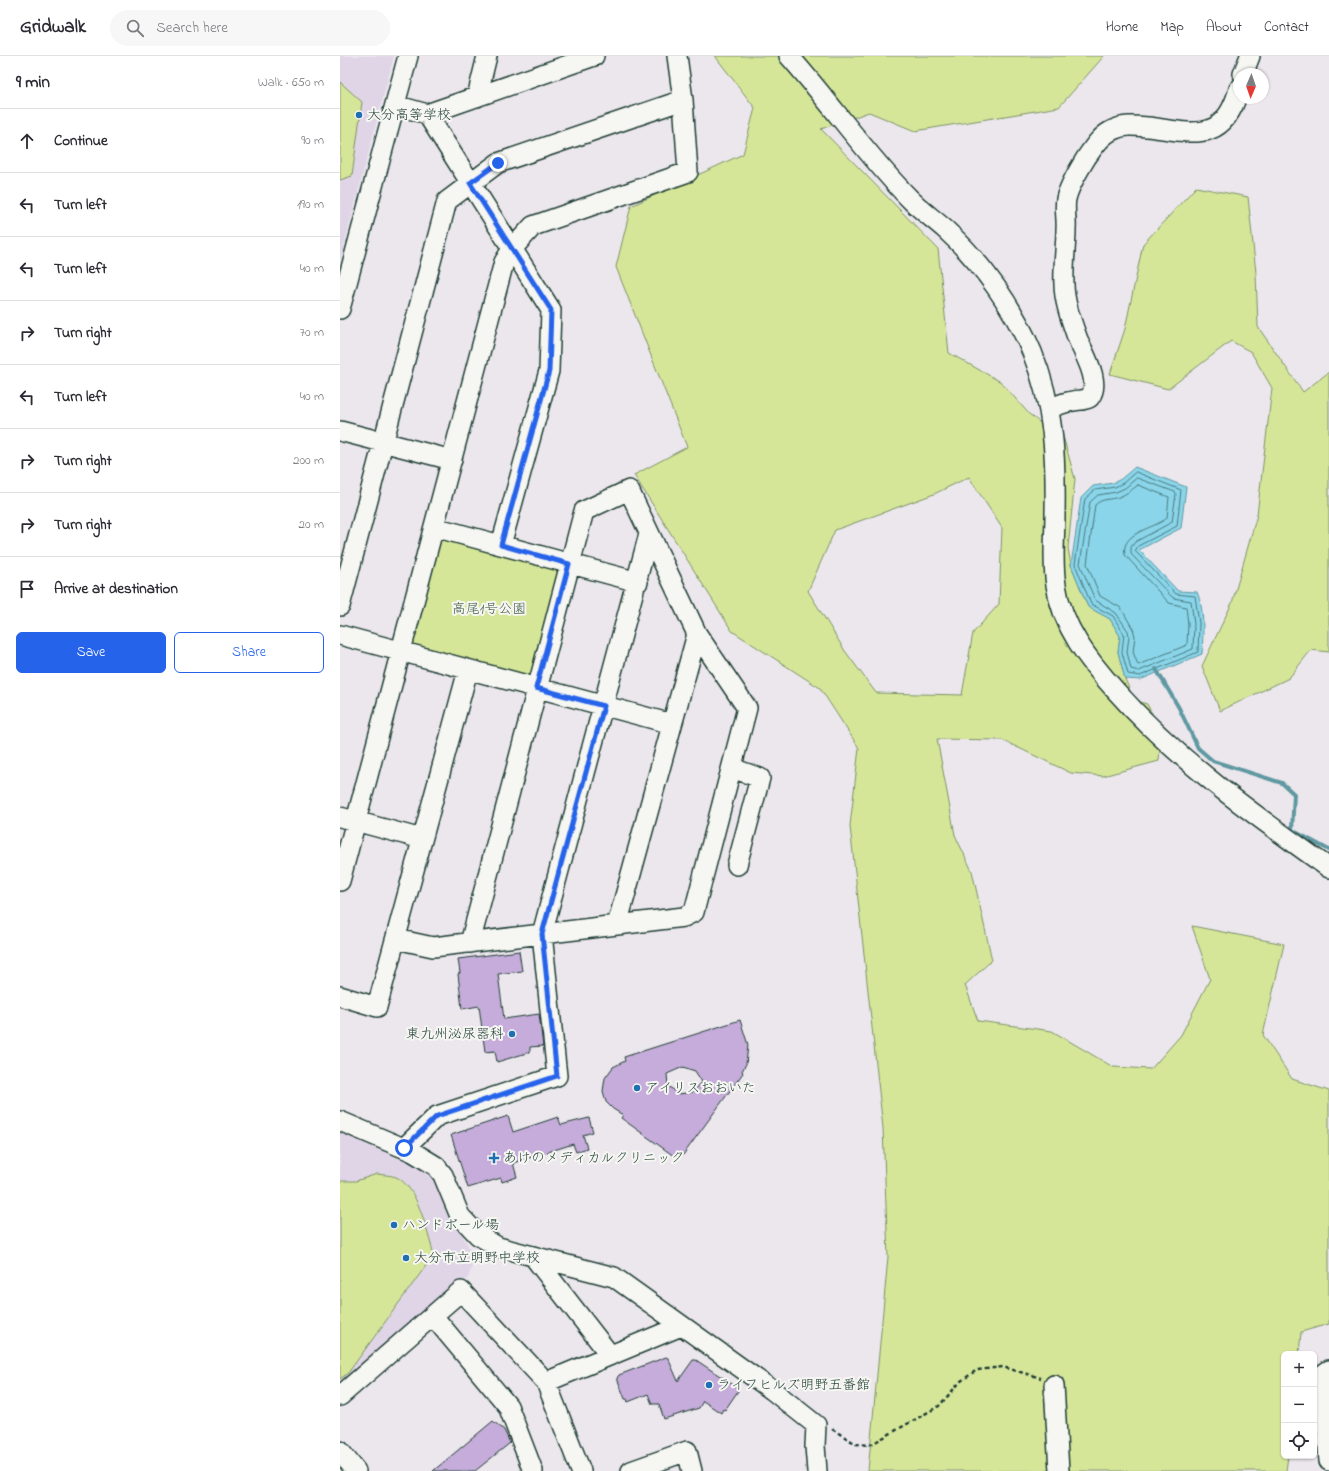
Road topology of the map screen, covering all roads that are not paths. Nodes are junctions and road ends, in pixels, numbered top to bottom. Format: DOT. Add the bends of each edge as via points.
graph roads {
  1 [pos="408,56"];
  2 [pos="487,56"];
  3 [pos="594,56"];
  4 [pos="677,56"];
  5 [pos="788,56"];
  6 [pos="1250,56"];
  7 [pos="1245,68"];
  8 [pos="477,97"];
  9 [pos="683,100"];
  10 [pos="1234,104"];
  11 [pos="394,105"];
  12 [pos="427,114"];
  13 [pos="470,183"];
  14 [pos="512,249"];
  15 [pos="340,310"];
  16 [pos="1050,408"];
  17 [pos="340,431"];
  18 [pos="384,441"];
  19 [pos="452,460"];
  20 [pos="434,527"];
  21 [pos="649,534"];
  22 [pos="501,545"];
  23 [pos="569,564"];
  24 [pos="638,582"];
  25 [pos="340,606"];
  26 [pos="697,634"];
  27 [pos="340,635"];
  28 [pos="401,652"];
  29 [pos="468,670"];
  30 [pos="536,688"];
  31 [pos="604,706"];
  32 [pos="672,724"];
  33 [pos="732,768"];
  34 [pos="348,819"];
  35 [pos="422,838"];
  36 [pos="713,839"];
  37 [pos="1329,868"];
  38 [pos="340,881"];
  39 [pos="617,925"];
  40 [pos="542,934"];
  41 [pos="396,939"];
  42 [pos="470,943"];
  43 [pos="340,996"];
  44 [pos="340,1121"];
  45 [pos="404,1148"];
  46 [pos="533,1256"];
  47 [pos="432,1316"];
  48 [pos="681,1326"];
  49 [pos="610,1355"];
  50 [pos="1329,1370"];
  51 [pos="546,1382"];
  52 [pos="1054,1385"];
  53 [pos="340,1396"];
  54 [pos="340,1451"];
  55 [pos="1329,1461"];
  56 [pos="356,1471"];
  57 [pos="533,1471"];
  58 [pos="581,1471"];
  59 [pos="631,1471"];
  60 [pos="692,1471"];
  61 [pos="817,1471"];
  62 [pos="1059,1471"];
  1 -- 11 [label="street"];
  2 -- 8 [label="street"];
  3 -- 8 [label="street"];
  4 -- 9 [label="street"];
  5 -- 16 [label="street" via="909,199 948,232 975,260 1021,328 1033,354"];
  6 -- 7 [label="street"];
  8 -- 12 [label="street"];
  9 -- 13 [label="street" via="498,163"];
  9 -- 14 [label="street" via="688,172 533,226"];
  10 -- 16 [label="street" via="1232,110 1216,127 1205,132 1192,133 1134,125 1122,127 1104,136 1079,170 1066,200 1064,284 1071,318 1093,377 1093,389 1091,397 1087,399 1073,400"];
  11 -- 12 [label="street"];
  11 -- 15 [label="street"];
  12 -- 13 [label="street"];
  13 -- 14 [label="street"];
  13 -- 18 [label="street" via="447,201"];
  14 -- 19 [label="street" via="504,262"];
  14 -- 22 [label="street" via="551,310 549,371"];
  16 -- 37 [label="street" via="1056,460 1056,586 1068,626 1079,645 1120,696 1179,755 1245,808"];
  17 -- 18 [label="street"];
  18 -- 19 [label="street"];
  18 -- 25 [label="street"];
  19 -- 20 [label="street"];
  20 -- 22 [label="street"];
  20 -- 28 [label="street"];
  21 -- 23 [label="street" via="629,490 584,511"];
  21 -- 24 [label="street"];
  21 -- 26 [label="street"];
  22 -- 23 [label="street"];
  23 -- 24 [label="street"];
  23 -- 30 [label="street"];
  24 -- 31 [label="street"];
  26 -- 32 [label="street"];
  26 -- 33 [label="street" via="747,708"];
  27 -- 28 [label="street"];
  28 -- 29 [label="street"];
  28 -- 34 [label="street"];
  29 -- 30 [label="street"];
  29 -- 35 [label="street"];
  30 -- 31 [label="street"];
  30 -- 42 [label="street"];
  31 -- 32 [label="street"];
  31 -- 40 [label="street"];
  32 -- 39 [label="street"];
  33 -- 36 [label="street"];
  33 -- 36 [label="street" via="760,778 739,856"];
  34 -- 35 [label="street"];
  34 -- 38 [label="street"];
  35 -- 41 [label="street"];
  36 -- 39 [label="street" via="694,912 684,917"];
  39 -- 40 [label="street"];
  40 -- 42 [label="street"];
  40 -- 45 [label="street" via="557,1076 437,1116"];
  41 -- 42 [label="street" via="433,947"];
  41 -- 43 [label="street" via="377,1007"];
  44 -- 45 [label="street"];
  45 -- 46 [label="street" via="436,1166 443,1175 460,1216 478,1235 498,1247"];
  46 -- 48 [label="street" via="614,1277"];
  46 -- 49 [label="street"];
  47 -- 51 [label="street" via="461,1292"];
  47 -- 53 [label="street"];
  47 -- 57 [label="street" via="508,1406"];
  48 -- 49 [label="street"];
  48 -- 61 [label="street" via="772,1390 816,1425"];
  49 -- 51 [label="street"];
  50 -- 55 [label="street" via="1322,1375"];
  51 -- 58 [label="street"];
  52 -- 62 [label="street"];
  54 -- 56 [label="street"];
  59 -- 60 [label="street" via="687,1451"];
}
